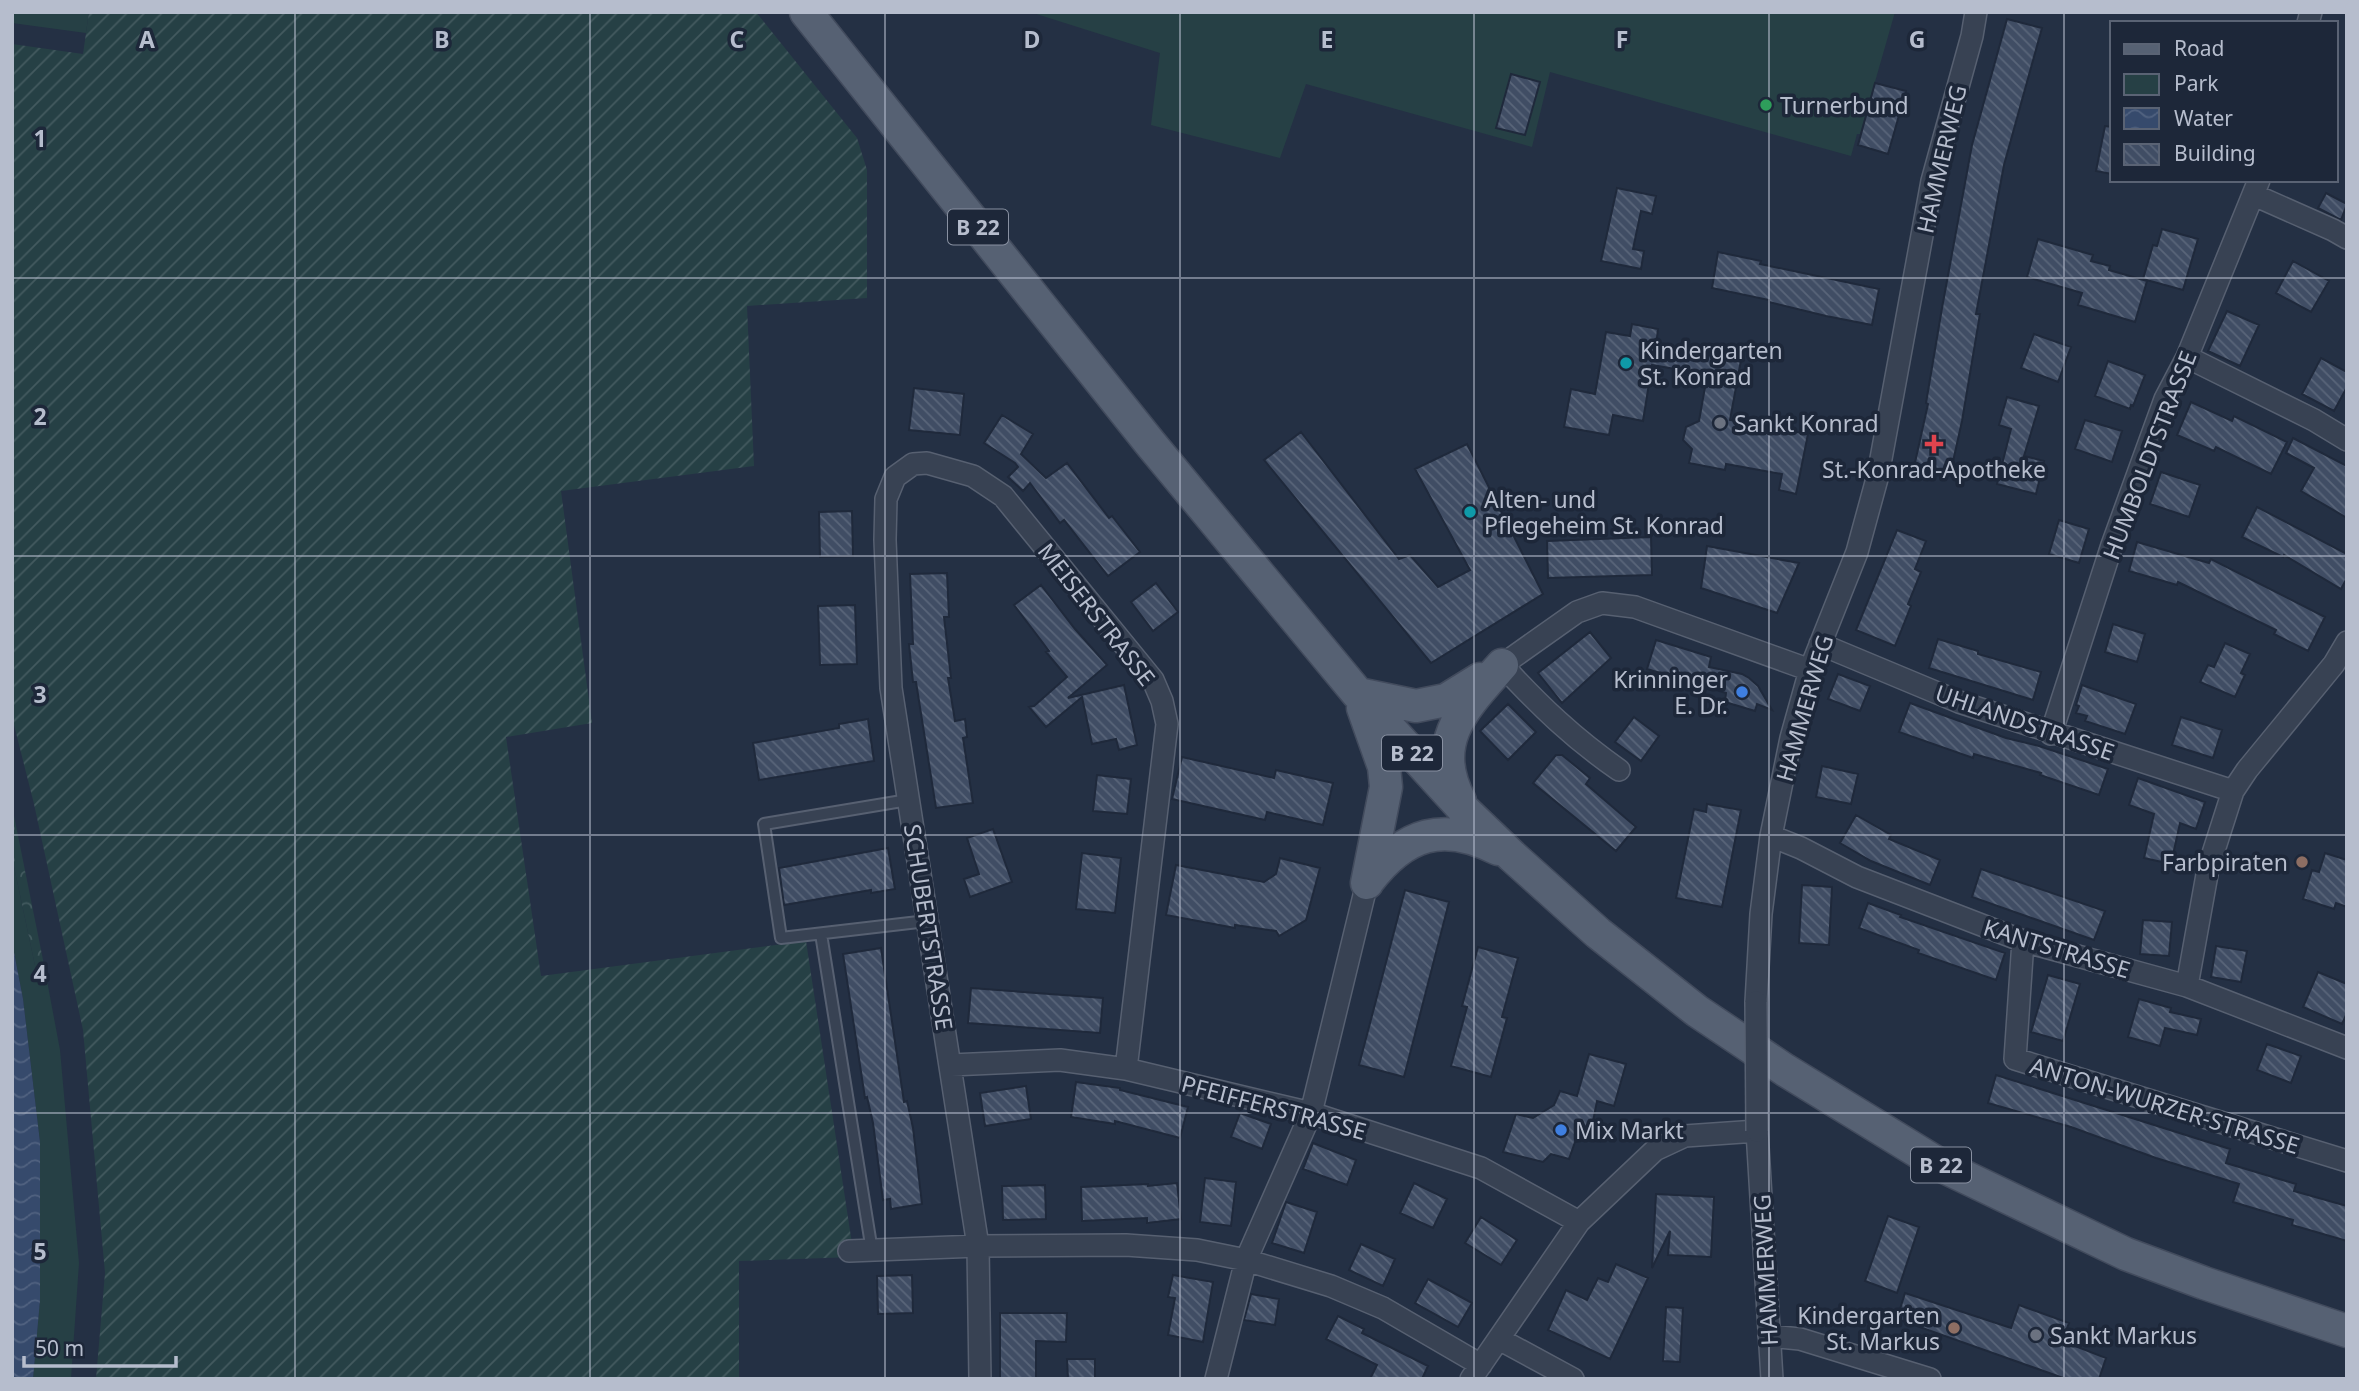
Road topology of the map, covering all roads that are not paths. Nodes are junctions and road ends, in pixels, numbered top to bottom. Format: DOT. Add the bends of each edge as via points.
graph roads {
  1 [pos="806,12"];
  2 [pos="1976,12"];
  3 [pos="2257,187"];
  4 [pos="2347,238"];
  5 [pos="2187,357"];
  6 [pos="2347,440"];
  7 [pos="895,477"];
  8 [pos="2347,642"];
  9 [pos="1820,644"];
  10 [pos="1502,665"];
  11 [pos="1810,670"];
  12 [pos="1358,694"];
  13 [pos="2051,734"];
  14 [pos="1619,770"];
  15 [pos="2233,791"];
  16 [pos="908,800"];
  17 [pos="1466,812"];
  18 [pos="1771,836"];
  19 [pos="1512,856"];
  20 [pos="1367,883"];
  21 [pos="927,920"];
  22 [pos="821,934"];
  23 [pos="2023,941"];
  24 [pos="2187,986"];
  25 [pos="2347,1048"];
  26 [pos="951,1065"];
  27 [pos="1126,1069"];
  28 [pos="1311,1113"];
  29 [pos="1757,1130"];
  30 [pos="2347,1161"];
  31 [pos="1579,1222"];
  32 [pos="978,1246"];
  33 [pos="849,1251"];
  34 [pos="872,1251"];
  35 [pos="1246,1260"];
  36 [pos="2347,1331"];
  37 [pos="1769,1336"];
  38 [pos="1499,1339"];
  39 [pos="1476,1372"];
  40 [pos="980,1379"];
  41 [pos="1216,1379"];
  42 [pos="1573,1379"];
  43 [pos="1772,1379"];
  44 [pos="1930,1379"];
  1 -- 12 [label="main road, B 22" via="1150,443"];
  2 -- 9 [label="street, HAMMERWEG" via="1933,181 1878,475 1857,552"];
  3 -- 4 [label="street"];
  3 -- 5 [label="street, HUMBOLDTSTRASSE"];
  5 -- 6 [label="street"];
  5 -- 13 [label="street, HUMBOLDTSTRASSE" via="2165,399 2116,532"];
  7 -- 16 [label="street, SCHUBERTSTRASSE" via="886,499 887,629"];
  7 -- 27 [label="street, MEISERSTRASSE" via="913,464 927,463 973,476 1003,496 1153,680 1162,701 1167,724"];
  8 -- 15 [label="street"];
  9 -- 11 [label="street, HAMMERWEG"];
  9 -- 13 [label="street, UHLANDSTRASSE" via="1959,702"];
  10 -- 11 [label="street" via="1577,612 1602,603 1635,607"];
  10 -- 12 [label="main road" via="1446,700 1416,706"];
  10 -- 14 [label="street" via="1577,740"];
  10 -- 17 [label="main road" via="1464,708 1452,732 1448,757 1452,785"];
  11 -- 18 [label="street, HAMMERWEG"];
  12 -- 17 [label="main road, B 22"];
  12 -- 20 [label="main road" via="1384,767 1386,787"];
  13 -- 15 [label="street, UHLANDSTRASSE"];
  15 -- 24 [label="street" via="2208,869"];
  16 -- 21 [label="street, SCHUBERTSTRASSE"];
  16 -- 22 [label="lane" via="764,824 781,938"];
  17 -- 19 [label="main road, B 22"];
  18 -- 23 [label="street, KANTSTRASSE" via="1857,877"];
  18 -- 29 [label="street, HAMMERWEG, bridge" via="1756,1002"];
  19 -- 20 [label="main road" via="1482,841 1443,832 1421,837 1394,853"];
  19 -- 36 [label="main road, B 22" via="1598,933 1697,1011 1940,1165 2126,1254"];
  20 -- 28 [label="street"];
  21 -- 22 [label="lane"];
  21 -- 26 [label="street, SCHUBERTSTRASSE"];
  22 -- 34 [label="lane"];
  23 -- 24 [label="street, KANTSTRASSE"];
  23 -- 30 [label="street, ANTON-WURZER-STRASSE" via="2015,1059"];
  24 -- 25 [label="street, KANTSTRASSE"];
  26 -- 27 [label="street, PFEIFFERSTRASSE" via="1060,1060"];
  26 -- 32 [label="street, SCHUBERTSTRASSE"];
  27 -- 28 [label="street, PFEIFFERSTRASSE"];
  28 -- 31 [label="street, PFEIFFERSTRASSE" via="1481,1168"];
  28 -- 35 [label="street"];
  29 -- 31 [label="street" via="1685,1136 1655,1150"];
  29 -- 37 [label="street, HAMMERWEG"];
  31 -- 38 [label="street"];
  32 -- 34 [label="street"];
  32 -- 35 [label="street" via="1126,1245 1197,1250"];
  32 -- 40 [label="street, SCHUBERTSTRASSE"];
  33 -- 34 [label="street"];
  35 -- 39 [label="street" via="1331,1286 1383,1308"];
  35 -- 41 [label="street"];
  37 -- 43 [label="street, HAMMERWEG"];
  37 -- 44 [label="street" via="1800,1339"];
  38 -- 39 [label="street"];
  38 -- 42 [label="street"];
}
